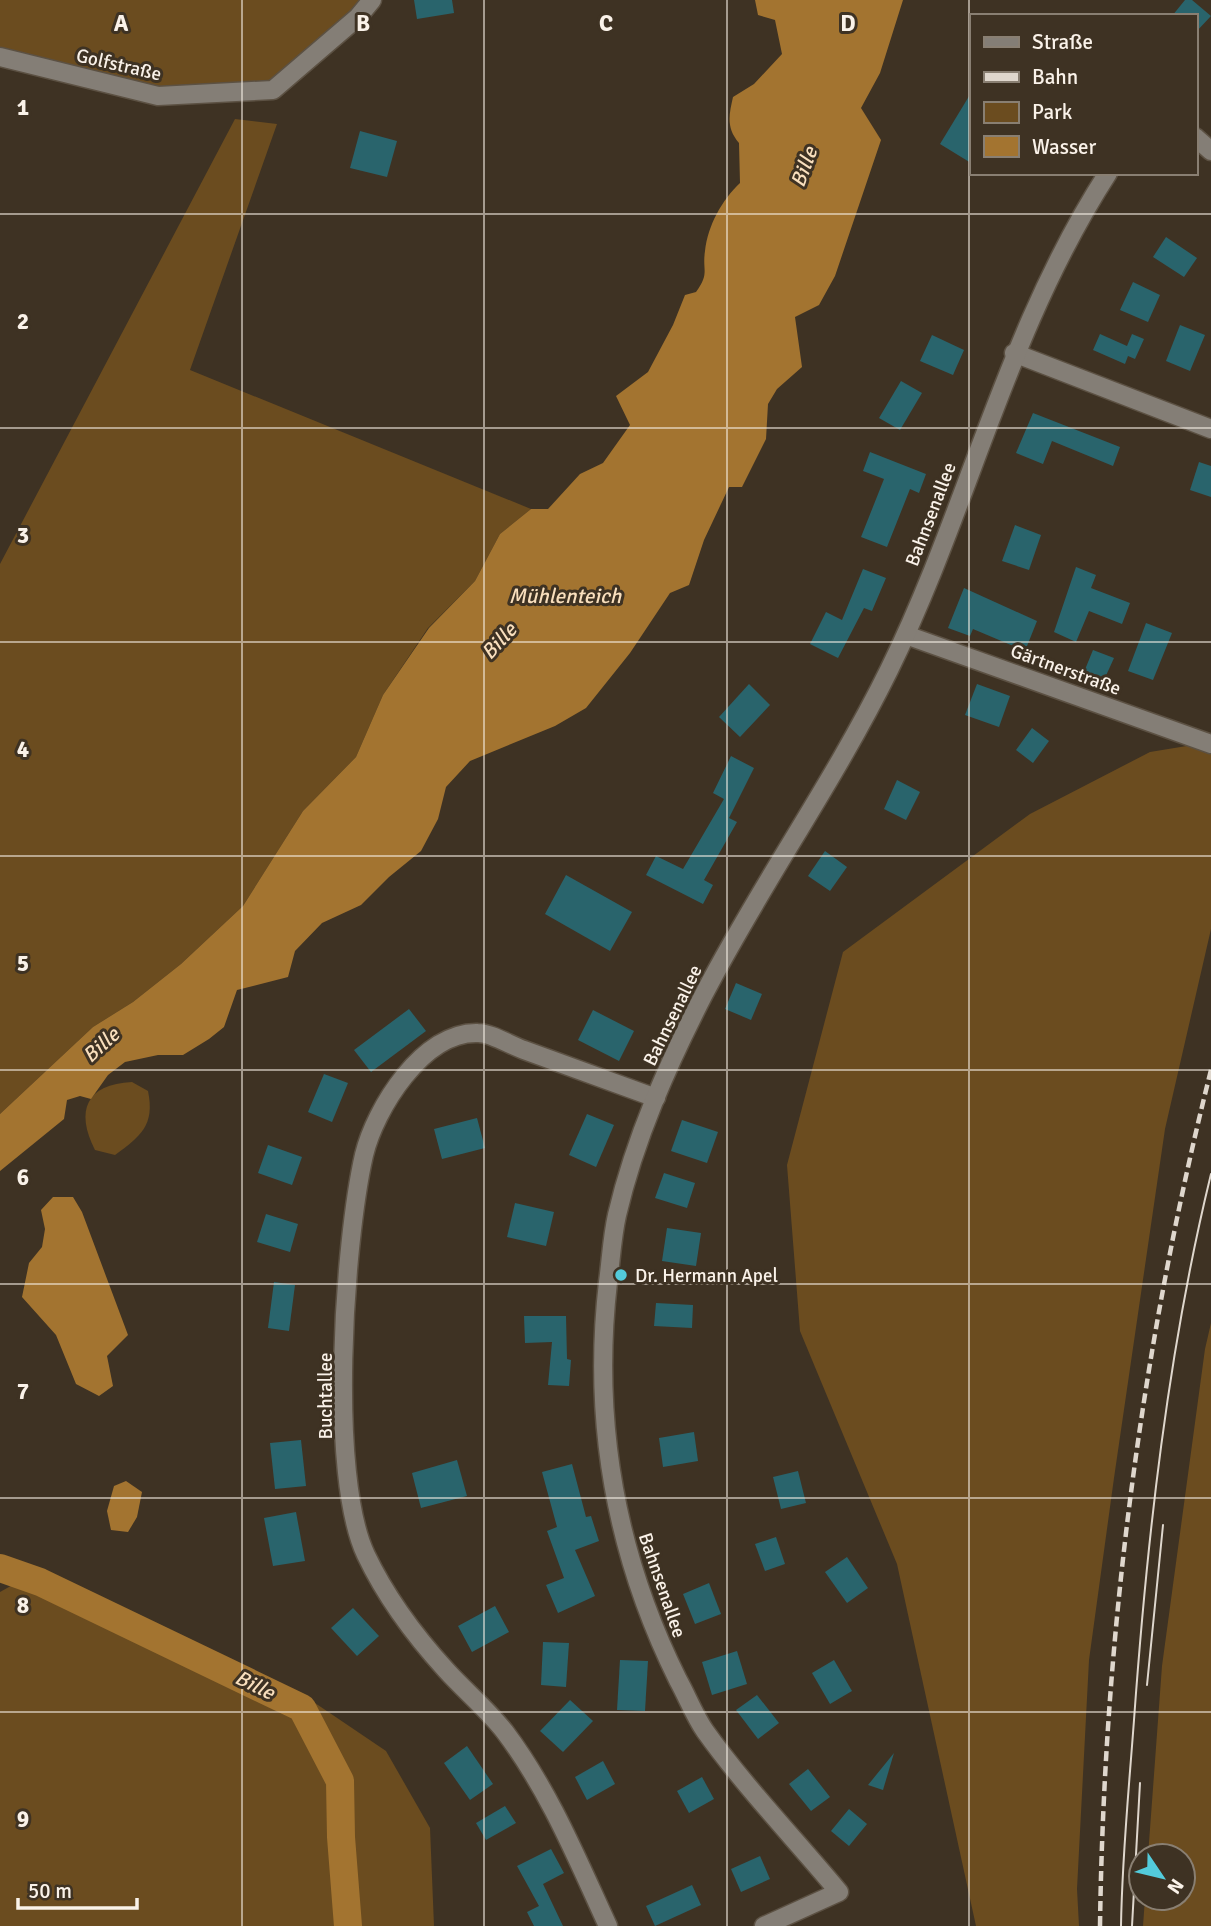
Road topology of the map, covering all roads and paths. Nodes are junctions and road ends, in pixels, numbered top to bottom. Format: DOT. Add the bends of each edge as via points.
graph roads {
  1 [pos="372,0"];
  2 [pos="0,57"];
  3 [pos="1197,139"];
  4 [pos="1211,150"];
  5 [pos="1107,175"];
  6 [pos="1014,353"];
  7 [pos="1211,429"];
  8 [pos="906,635"];
  9 [pos="1211,744"];
  10 [pos="656,1098"];
  11 [pos="608,1926"];
  12 [pos="764,1926"];
  1 -- 2 [label="street, Golfstraße" via="273,90 158,96"];
  3 -- 4 [label="street"];
  5 -- 6 [label="street, Bahnsenallee"];
  6 -- 7 [label="street"];
  6 -- 8 [label="street, Bahnsenallee"];
  8 -- 9 [label="street, Gärtnerstraße"];
  8 -- 10 [label="street, Bahnsenallee" via="867,713 706,990"];
  10 -- 11 [label="street, Buchtallee" via="478,1033 444,1042 410,1067 385,1103 365,1153 353,1225 348,1302 343,1390 348,1488 364,1553 395,1607 503,1731 550,1798"];
  10 -- 12 [label="street, Bahnsenallee" via="616,1218 602,1382 610,1468 628,1560 662,1648 703,1728 839,1892"];
}
